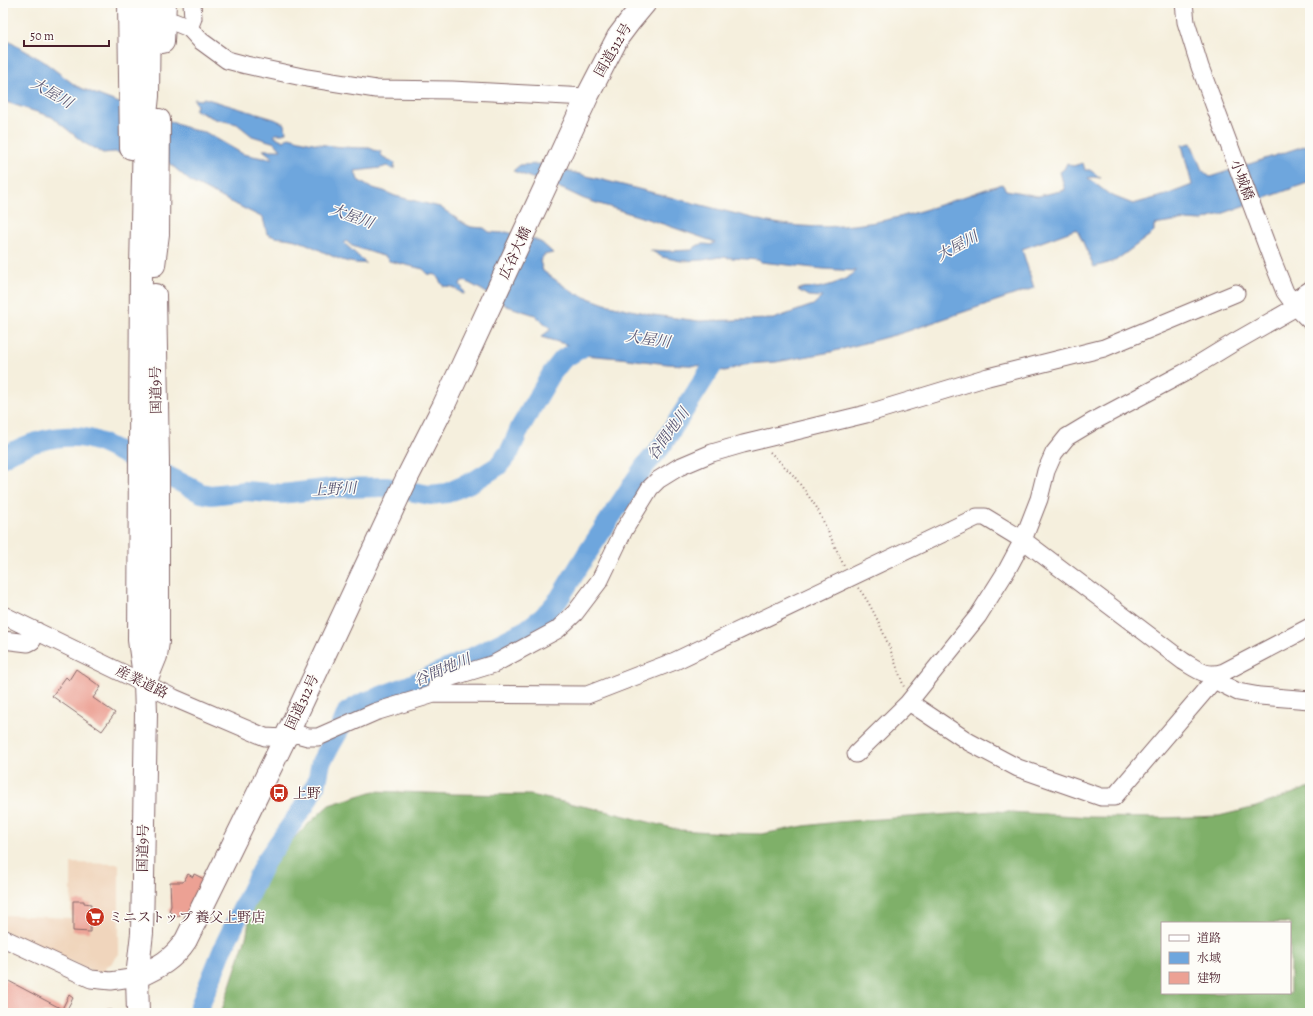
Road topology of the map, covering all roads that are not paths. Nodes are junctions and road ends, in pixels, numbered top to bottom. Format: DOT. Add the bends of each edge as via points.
graph roads {
  1 [pos="129,3"];
  2 [pos="149,3"];
  3 [pos="165,3"];
  4 [pos="192,3"];
  5 [pos="645,3"];
  6 [pos="1184,3"];
  7 [pos="147,38"];
  8 [pos="587,98"];
  9 [pos="147,229"];
  10 [pos="1310,290"];
  11 [pos="1236,294"];
  12 [pos="1291,300"];
  13 [pos="1310,321"];
  14 [pos="443,407"];
  15 [pos="1023,540"];
  16 [pos="3,615"];
  17 [pos="1310,627"];
  18 [pos="37,631"];
  19 [pos="3,640"];
  20 [pos="1213,678"];
  21 [pos="145,683"];
  22 [pos="434,694"];
  23 [pos="1310,700"];
  24 [pos="909,702"];
  25 [pos="284,738"];
  26 [pos="856,754"];
  27 [pos="3,938"];
  28 [pos="137,977"];
  29 [pos="138,1013"];
  1 -- 7 [label="highway"];
  2 -- 7 [label="highway"];
  3 -- 7 [label="highway"];
  4 -- 8 [label="street" via="192,18 182,25 227,60 246,65 376,89 452,90"];
  5 -- 8 [label="highway, 国道312号" via="618,37"];
  6 -- 12 [label="street, 小城橋" via="1186,22 1200,67 1273,262"];
  7 -- 9 [label="highway" via="148,96 153,135"];
  7 -- 9 [label="highway" via="159,109"];
  7 -- 9 [label="highway" via="130,142"];
  8 -- 14 [label="highway, 広谷大橋"];
  9 -- 21 [label="highway, 国道9号" via="149,477 139,640"];
  10 -- 12 [label="street"];
  11 -- 22 [label="street" via="1104,348 988,377 866,414 712,453 678,467 650,488 624,530 600,580 557,630 494,664 445,679 437,686"];
  12 -- 13 [label="street"];
  12 -- 15 [label="street" via="1233,343 1184,373 1067,437 1054,453 1046,471 1039,499"];
  14 -- 25 [label="highway, 国道312号"];
  15 -- 20 [label="street, 産業道路" via="1183,661"];
  15 -- 22 [label="street, 産業道路" via="985,517 977,517 675,661 587,695"];
  15 -- 24 [label="street" via="978,616"];
  16 -- 18 [label="street, 産業道路"];
  17 -- 20 [label="street"];
  18 -- 19 [label="street" via="28,643"];
  18 -- 21 [label="street, 産業道路"];
  20 -- 23 [label="street, 産業道路" via="1238,692"];
  20 -- 24 [label="street" via="1114,797 1101,797 1018,768 969,742"];
  21 -- 25 [label="street, 産業道路" via="266,737"];
  21 -- 28 [label="highway, 国道9号" via="142,925"];
  22 -- 25 [label="street, 産業道路" via="375,712 318,737 297,734"];
  24 -- 26 [label="street"];
  25 -- 28 [label="highway, 国道312号" via="186,940 178,953 157,968"];
  27 -- 28 [label="street" via="91,979 111,981"];
  28 -- 29 [label="highway, 国道9号"];
}
